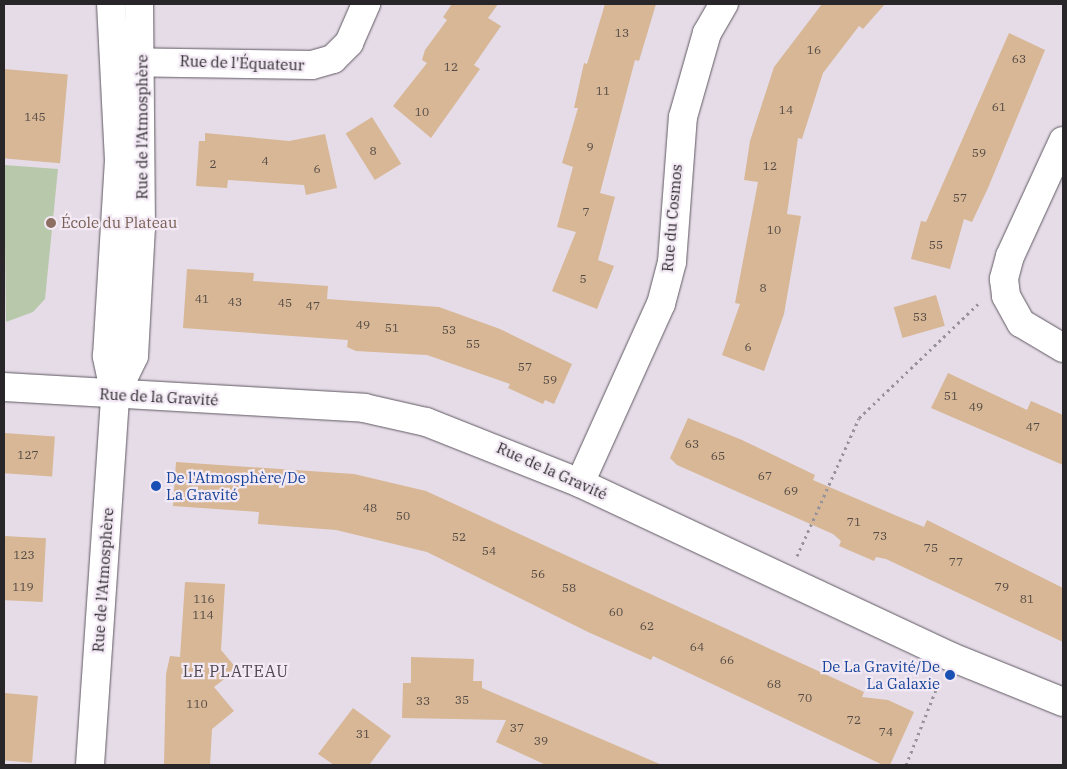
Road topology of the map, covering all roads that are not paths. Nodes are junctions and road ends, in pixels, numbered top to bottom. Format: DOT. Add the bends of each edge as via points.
graph roads {
  1 [pos="111,4"];
  2 [pos="139,4"];
  3 [pos="366,4"];
  4 [pos="724,4"];
  5 [pos="143,60"];
  6 [pos="114,63"];
  7 [pos="1063,141"];
  8 [pos="1063,348"];
  9 [pos="4,387"];
  10 [pos="114,395"];
  11 [pos="580,483"];
  12 [pos="1063,702"];
  13 [pos="90,765"];
  1 -- 6 [label="street, Rue de l'Atmosphère"];
  2 -- 5 [label="street, Rue de l'Atmosphère"];
  3 -- 5 [label="street, Rue de l'Équateur" via="349,43 333,59 312,65"];
  4 -- 11 [label="street, Rue du Cosmos" via="707,33 683,117 672,262 661,304"];
  5 -- 6 [label="street, Rue de l'Équateur"];
  5 -- 10 [label="street, Rue de l'Atmosphère" via="134,356"];
  6 -- 10 [label="street, Rue de l'Atmosphère" via="117,226 107,356"];
  7 -- 8 [label="street" via="1010,256 1004,279 1006,296 1021,323"];
  9 -- 10 [label="street, Rue de la Gravité"];
  10 -- 11 [label="street, Rue de la Gravité" via="364,408 483,441"];
  10 -- 13 [label="street, Rue de l'Atmosphère"];
  11 -- 12 [label="street, Rue de la Gravité" via="949,656"];
}
